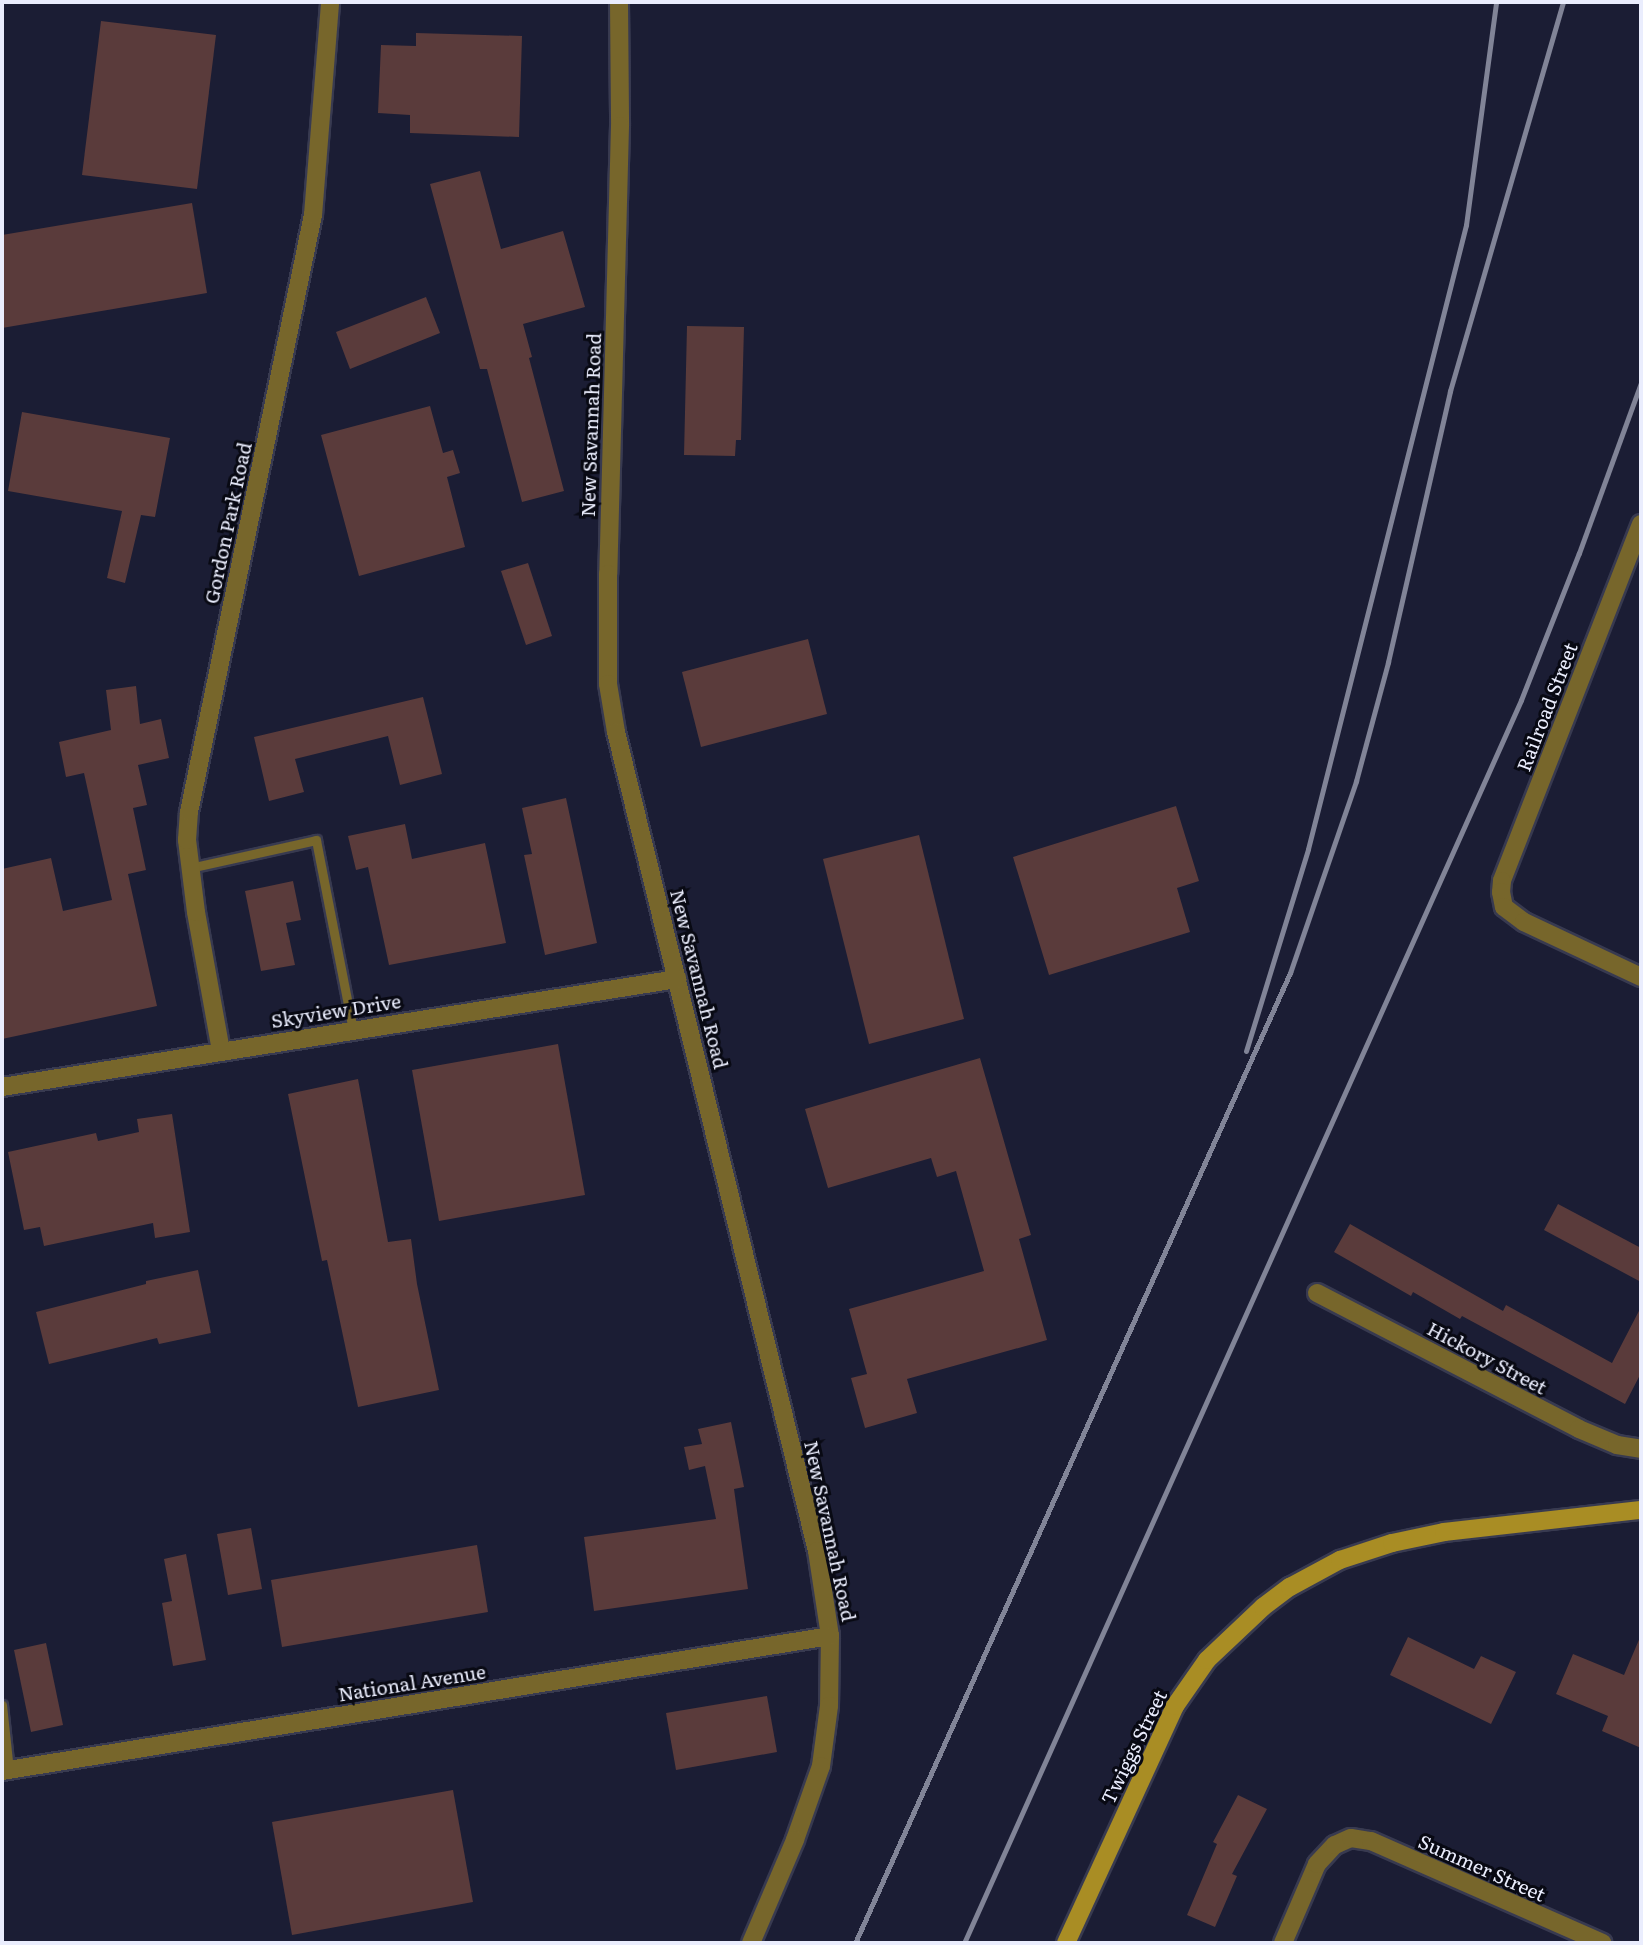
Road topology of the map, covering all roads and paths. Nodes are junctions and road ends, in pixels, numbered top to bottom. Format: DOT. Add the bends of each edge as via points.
graph roads {
  1 [pos="330,2"];
  2 [pos="619,2"];
  3 [pos="1641,524"];
  4 [pos="190,868"];
  5 [pos="1641,977"];
  6 [pos="677,979"];
  7 [pos="353,1030"];
  8 [pos="221,1051"];
  9 [pos="2,1087"];
  10 [pos="1317,1293"];
  11 [pos="1641,1450"];
  12 [pos="1641,1510"];
  13 [pos="830,1636"];
  14 [pos="2,1705"];
  15 [pos="5,1771"];
  16 [pos="751,1943"];
  17 [pos="1066,1943"];
  18 [pos="1283,1943"];
  19 [pos="1602,1943"];
  1 -- 4 [label="street, Gordon Park Road" via="313,215 195,778 187,840"];
  2 -- 6 [label="street, New Savannah Road" via="608,684"];
  3 -- 5 [label="street, Railroad Street" via="1502,881 1504,907 1524,922"];
  4 -- 7 [label="lane" via="316,840"];
  4 -- 8 [label="street, Gordon Park Road"];
  6 -- 7 [label="street, Skyview Drive"];
  6 -- 13 [label="street, New Savannah Road" via="817,1551"];
  7 -- 8 [label="street, Skyview Drive"];
  8 -- 9 [label="street, Skyview Drive"];
  10 -- 11 [label="street, Hickory Street" via="1579,1429"];
  12 -- 17 [label="main road, Twiggs Street" via="1405,1540 1340,1560 1263,1607 1207,1660 1175,1706"];
  13 -- 15 [label="street, National Avenue"];
  13 -- 16 [label="street, New Savannah Road" via="830,1706 821,1766"];
  14 -- 15 [label="lane"];
  18 -- 19 [label="street, Summer Street" via="1317,1864 1351,1838 1371,1841"];
}
